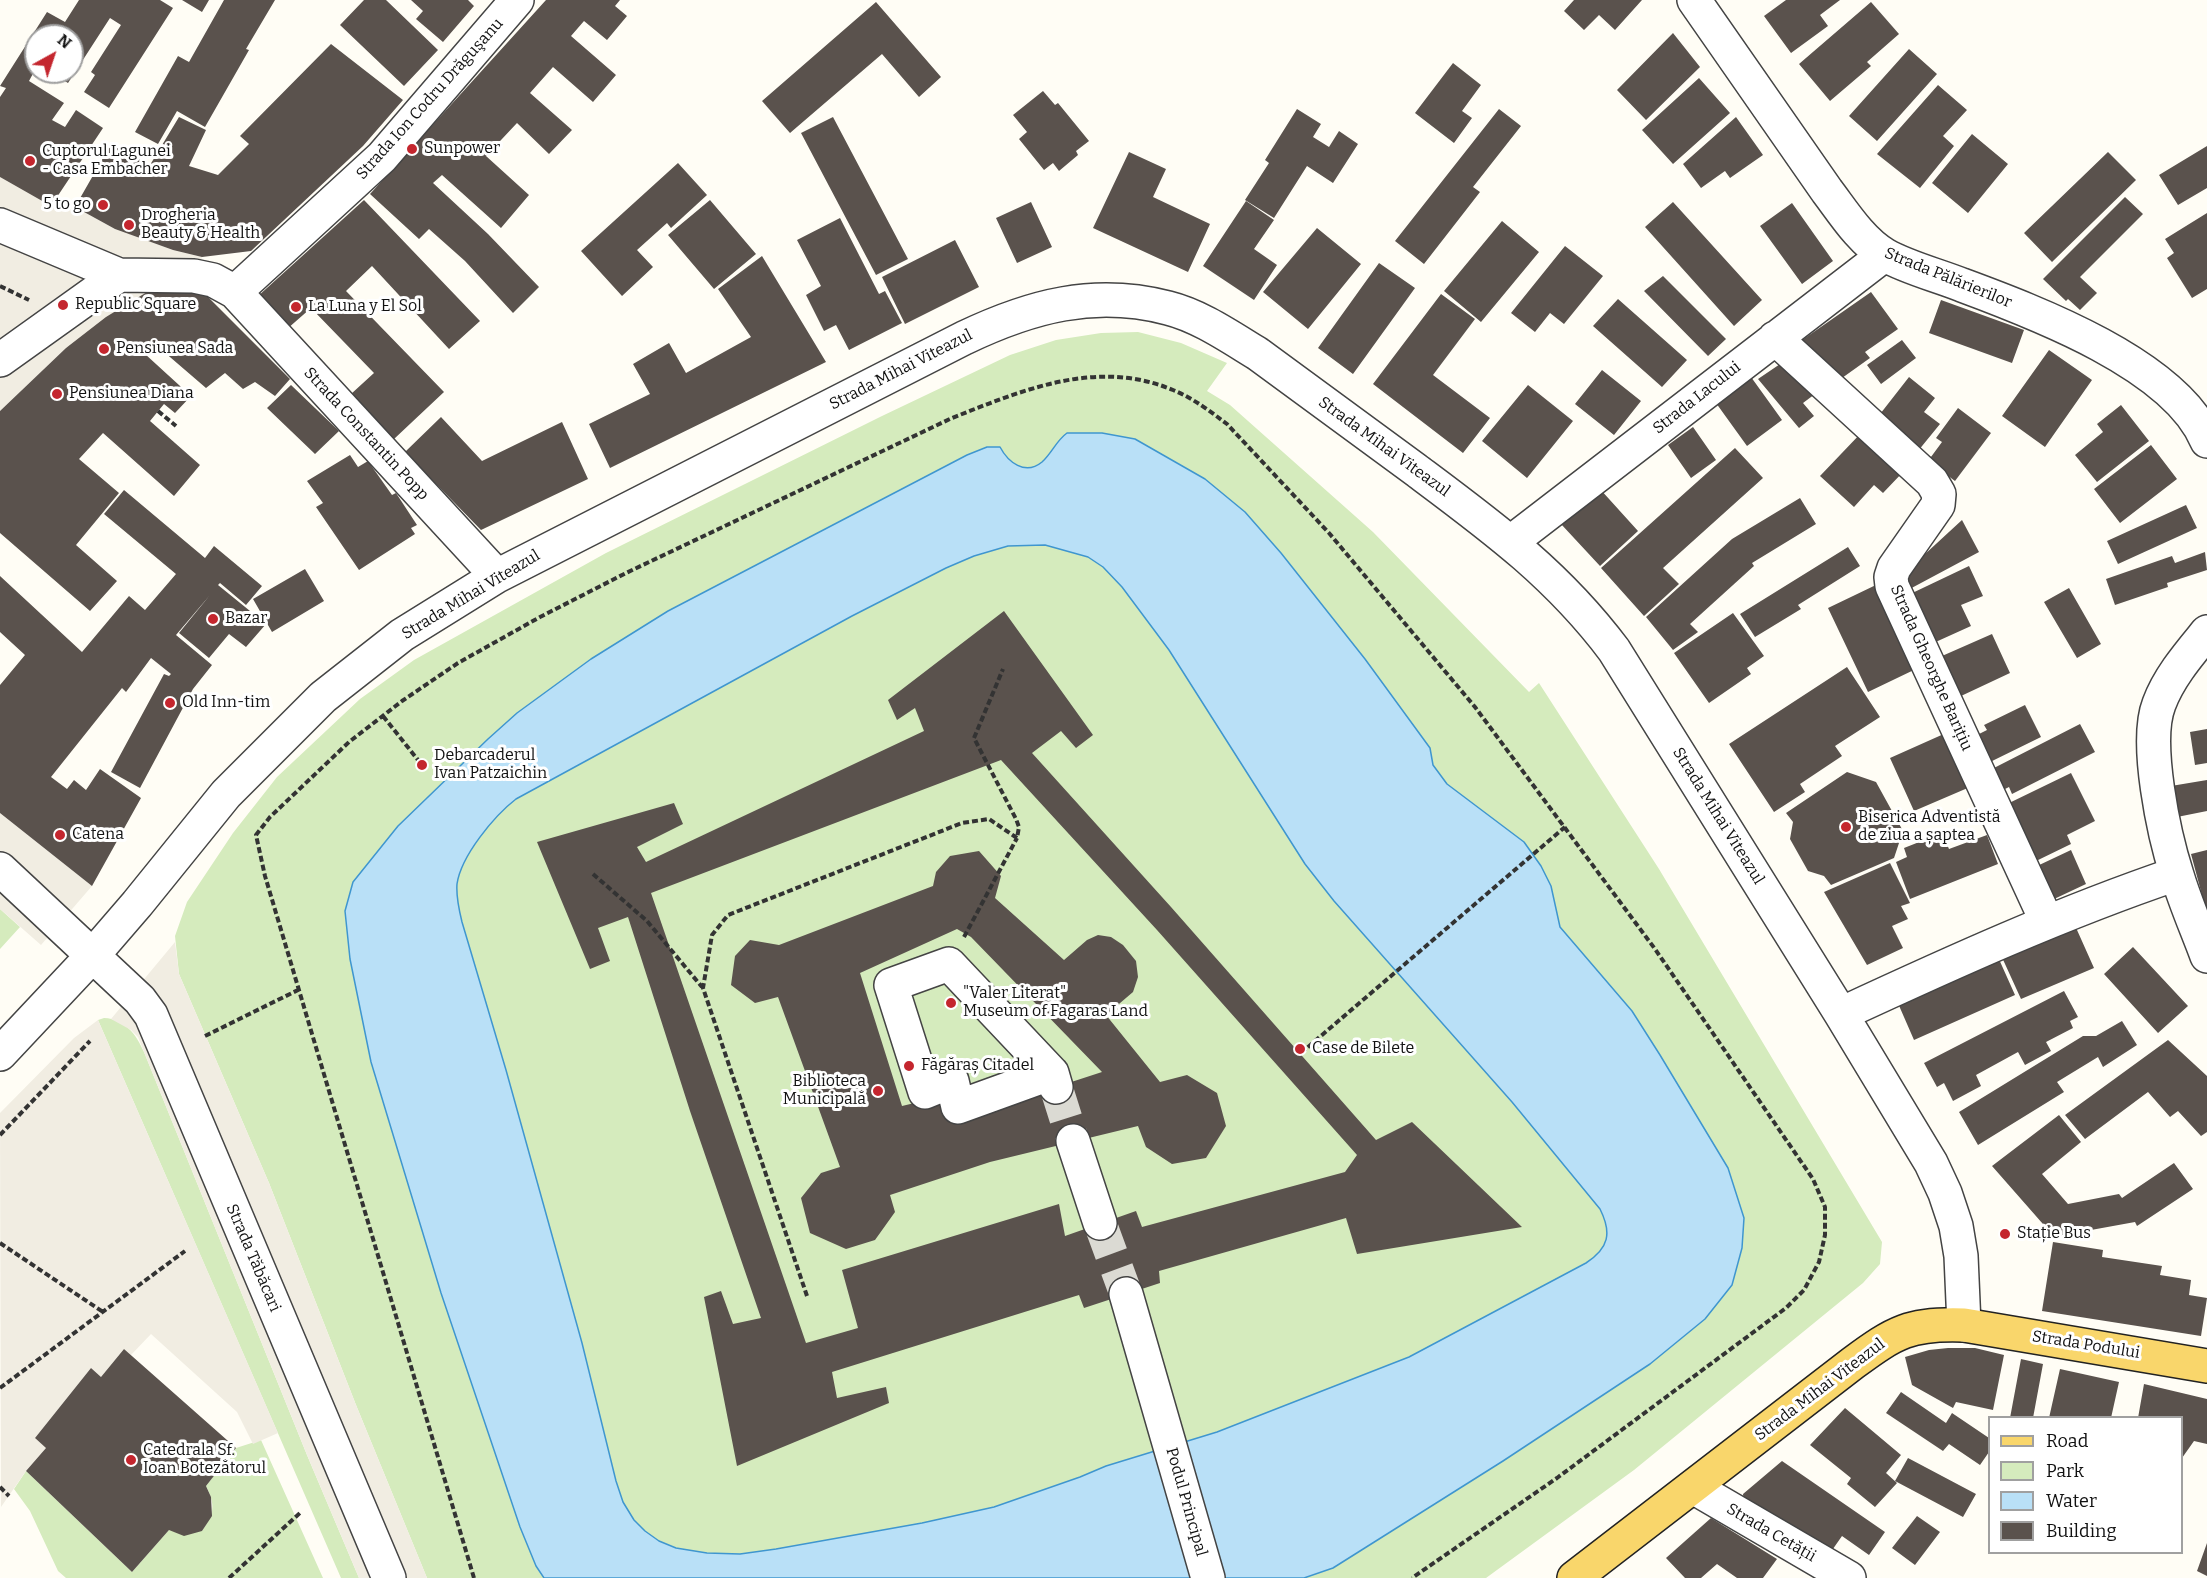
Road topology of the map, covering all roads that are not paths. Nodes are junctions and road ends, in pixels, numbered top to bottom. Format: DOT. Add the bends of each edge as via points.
graph roads {
  1 [pos="517,0"];
  2 [pos="1694,0"];
  3 [pos="0,225"];
  4 [pos="1884,255"];
  5 [pos="119,275"];
  6 [pos="235,292"];
  7 [pos="1775,338"];
  8 [pos="0,360"];
  9 [pos="2207,441"];
  10 [pos="1511,542"];
  11 [pos="497,576"];
  12 [pos="2207,632"];
  13 [pos="0,869"];
  14 [pos="2176,874"];
  15 [pos="2047,922"];
  16 [pos="93,955"];
  17 [pos="2207,956"];
  18 [pos="949,964"];
  19 [pos="1841,1014"];
  20 [pos="0,1054"];
  21 [pos="1073,1141"];
  22 [pos="1100,1223"];
  23 [pos="1126,1294"];
  24 [pos="1964,1325"];
  25 [pos="2207,1366"];
  26 [pos="1693,1487"];
  27 [pos="389,1578"];
  28 [pos="1208,1578"];
  29 [pos="1574,1578"];
  30 [pos="1849,1578"];
  1 -- 6 [label="street, Strada Ion Codru Drăguşanu" via="382,157"];
  2 -- 4 [label="street, Strada Pălărierilor" via="1827,190"];
  3 -- 5 [label="street"];
  4 -- 7 [label="street, Strada Lacului"];
  4 -- 9 [label="street, Strada Pălărierilor" via="2035,314 2125,360 2182,402"];
  5 -- 6 [label="street" via="194,276 223,284"];
  5 -- 8 [label="street"];
  6 -- 11 [label="street, Strada Constantin Popp"];
  7 -- 10 [label="street, Strada Lacului"];
  7 -- 15 [label="street, Strada Gheorghe Barițiu" via="1932,482 1939,494 1938,505 1894,568 1892,586"];
  10 -- 11 [label="street, Strada Mihai Viteazul" via="1258,354 1215,328 1170,308 1121,300 1045,306 998,322"];
  10 -- 19 [label="street, Strada Mihai Viteazul" via="1571,597 1614,650"];
  11 -- 16 [label="street, Strada Mihai Viteazul" via="402,635 323,697 226,794"];
  12 -- 14 [label="street" via="2172,679 2158,705 2154,730 2156,776"];
  13 -- 16 [label="street, Strada Tăbăcari"];
  14 -- 15 [label="street"];
  14 -- 17 [label="street"];
  15 -- 19 [label="street"];
  16 -- 20 [label="street, Strada Mihai Viteazul"];
  16 -- 27 [label="street, Strada Tăbăcari" via="151,1015"];
  18 -- 18 [label="street" via="1054,1080 958,1107 952,1081 926,1092 891,985"];
  19 -- 24 [label="street, Strada Mihai Viteazul" via="1945,1193 1961,1256"];
  21 -- 22 [label="street"];
  23 -- 28 [label="street, Podul Principal"];
  24 -- 25 [label="main road, Strada Podului"];
  24 -- 26 [label="main road, Strada Mihai Viteazul" via="1936,1324 1888,1338"];
  26 -- 29 [label="main road, Strada Mihai Viteazul"];
  26 -- 30 [label="street, Strada Cetății"];
}
